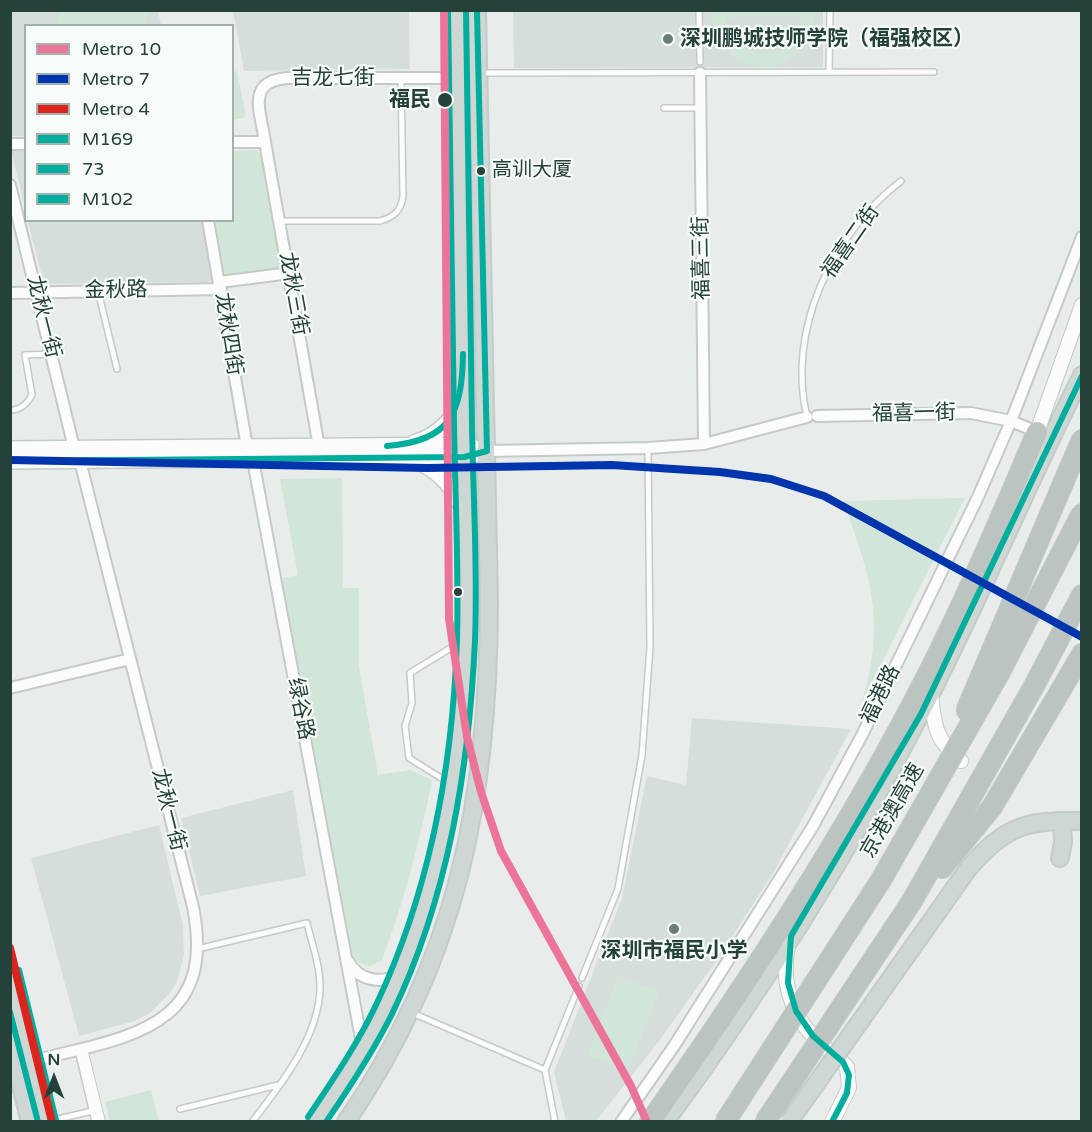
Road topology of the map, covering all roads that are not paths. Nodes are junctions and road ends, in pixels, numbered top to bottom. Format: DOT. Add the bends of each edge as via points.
graph roads {
  1 [pos="457,10"];
  2 [pos="477,10"];
  3 [pos="699,10"];
  4 [pos="830,10"];
  5 [pos="700,67"];
  6 [pos="830,72"];
  7 [pos="934,72"];
  8 [pos="478,73"];
  9 [pos="401,78"];
  10 [pos="459,78"];
  11 [pos="664,108"];
  12 [pos="700,108"];
  13 [pos="234,142"];
  14 [pos="265,142"];
  15 [pos="901,181"];
  16 [pos="10,185"];
  17 [pos="280,220"];
  18 [pos="208,222"];
  19 [pos="1082,237"];
  20 [pos="290,273"];
  21 [pos="220,286"];
  22 [pos="98,291"];
  23 [pos="37,292"];
  24 [pos="10,293"];
  25 [pos="1082,305"];
  26 [pos="52,354"];
  27 [pos="117,369"];
  28 [pos="1082,375"];
  29 [pos="464,389"];
  30 [pos="10,410"];
  31 [pos="812,416"];
  32 [pos="1011,421"];
  33 [pos="1037,432"];
  34 [pos="1082,439"];
  35 [pos="704,444"];
  36 [pos="319,447"];
  37 [pos="648,448"];
  38 [pos="10,449"];
  39 [pos="464,451"];
  40 [pos="487,451"];
  41 [pos="405,452"];
  42 [pos="250,454"];
  43 [pos="77,455"];
  44 [pos="10,461"];
  45 [pos="1082,513"];
  46 [pos="464,516"];
  47 [pos="1082,595"];
  48 [pos="466,638"];
  49 [pos="1082,654"];
  50 [pos="130,659"];
  51 [pos="10,688"];
  52 [pos="931,693"];
  53 [pos="962,761"];
  54 [pos="454,786"];
  55 [pos="926,801"];
  56 [pos="1062,821"];
  57 [pos="1082,821"];
  58 [pos="1060,858"];
  59 [pos="912,901"];
  60 [pos="791,936"];
  61 [pos="198,949"];
  62 [pos="346,958"];
  63 [pos="10,972"];
  64 [pos="399,975"];
  65 [pos="582,978"];
  66 [pos="579,986"];
  67 [pos="409,1012"];
  68 [pos="10,1042"];
  69 [pos="80,1049"];
  70 [pos="363,1049"];
  71 [pos="33,1061"];
  72 [pos="546,1070"];
  73 [pos="278,1085"];
  74 [pos="180,1109"];
  75 [pos="92,1111"];
  76 [pos="47,1121"];
  77 [pos="30,1122"];
  78 [pos="95,1122"];
  79 [pos="101,1122"];
  80 [pos="252,1122"];
  81 [pos="315,1122"];
  82 [pos="346,1122"];
  83 [pos="555,1122"];
  84 [pos="621,1122"];
  85 [pos="650,1122"];
  86 [pos="665,1122"];
  87 [pos="725,1122"];
  88 [pos="765,1122"];
  89 [pos="789,1122"];
  90 [pos="832,1122"];
  1 -- 10 [label="main road"];
  2 -- 8 [label="main road"];
  3 -- 5 [label="lane"];
  4 -- 6 [label="lane"];
  5 -- 6 [label="lane"];
  5 -- 8 [label="lane"];
  5 -- 12 [label="street, 福喜三街"];
  6 -- 7 [label="lane"];
  8 -- 40 [label="main road"];
  9 -- 10 [label="street, 吉龙七街"];
  9 -- 14 [label="street, 吉龙七街" via="271,80 262,86 259,95"];
  9 -- 17 [label="lane" via="403,196 398,212 380,221"];
  10 -- 29 [label="main road"];
  11 -- 12 [label="lane"];
  12 -- 35 [label="street, 福喜三街"];
  13 -- 14 [label="street"];
  14 -- 17 [label="street, 龙秋三街"];
  15 -- 31 [label="lane, 福喜二街" via="860,222 821,284 803,356 802,386"];
  16 -- 23 [label="street, 龙秋一街"];
  17 -- 20 [label="street, 龙秋三街"];
  18 -- 21 [label="street, 龙秋四街"];
  19 -- 32 [label="street, 福港路"];
  20 -- 21 [label="street, 金秋路"];
  20 -- 36 [label="street, 龙秋三街"];
  21 -- 22 [label="street, 金秋路"];
  21 -- 42 [label="street, 龙秋四街"];
  22 -- 23 [label="street, 金秋路"];
  22 -- 27 [label="lane"];
  23 -- 24 [label="street, 金秋路"];
  23 -- 26 [label="street, 龙秋一街"];
  25 -- 33 [label="street"];
  26 -- 30 [label="lane" via="25,356 32,395 17,410"];
  26 -- 43 [label="street, 龙秋一街"];
  28 -- 52 [label="main road"];
  29 -- 39 [label="main road"];
  29 -- 41 [label="main road" via="453,417 443,428"];
  31 -- 32 [label="street, 福喜一街" via="971,412"];
  31 -- 35 [label="street, 福喜一街"];
  32 -- 33 [label="street, 福喜一街"];
  32 -- 84 [label="street, 福港路" via="928,603 813,826 674,1047"];
  33 -- 85 [label="highway" via="968,589 888,748 753,968"];
  34 -- 55 [label="highway, bridge"];
  35 -- 37 [label="street, 福喜一街"];
  36 -- 41 [label="main road"];
  36 -- 42 [label="main road"];
  37 -- 40 [label="street, 福喜一街"];
  37 -- 65 [label="lane" via="650,647 642,755 618,889"];
  38 -- 43 [label="main road"];
  39 -- 40 [label="main road"];
  39 -- 41 [label="main road"];
  39 -- 46 [label="main road"];
  40 -- 67 [label="main road" via="488,672 481,770 459,880 438,946"];
  41 -- 42 [label="main road"];
  41 -- 46 [label="main road" via="441,476 460,502"];
  42 -- 43 [label="main road"];
  42 -- 62 [label="street, 绿谷路"];
  43 -- 44 [label="main road"];
  43 -- 50 [label="street, 龙秋一街"];
  45 -- 55 [label="highway, 京港澳高速, bridge" via="1000,672"];
  46 -- 48 [label="main road"];
  47 -- 59 [label="highway"];
  48 -- 54 [label="main road"];
  48 -- 54 [label="lane" via="411,673 412,703 405,726 409,758"];
  49 -- 59 [label="highway" via="992,807"];
  50 -- 51 [label="street"];
  50 -- 61 [label="street, 龙秋一街" via="193,907"];
  52 -- 53 [label="street" via="941,742"];
  52 -- 60 [label="main road" via="895,762"];
  54 -- 64 [label="main road" via="430,892"];
  55 -- 87 [label="highway, 京港澳高速, bridge" via="843,941"];
  56 -- 57 [label="main road"];
  56 -- 58 [label="main road"];
  56 -- 89 [label="main road, bridge" via="1028,824 1004,834 968,869"];
  59 -- 88 [label="highway, bridge"];
  60 -- 86 [label="main road"];
  60 -- 90 [label="street" via="784,962 792,1003 806,1028 847,1067 844,1100"];
  61 -- 69 [label="street, 龙秋一街" via="188,988 170,1012 141,1032"];
  61 -- 73 [label="lane" via="307,923 318,967 319,1005 310,1032"];
  62 -- 64 [label="street" via="364,977 382,981"];
  62 -- 70 [label="street, 绿谷路"];
  63 -- 71 [label="main road"];
  64 -- 70 [label="main road"];
  66 -- 72 [label="lane"];
  67 -- 72 [label="lane"];
  67 -- 82 [label="main road"];
  68 -- 77 [label="main road"];
  69 -- 71 [label="street, 龙秋一街"];
  69 -- 75 [label="lane"];
  69 -- 79 [label="street"];
  70 -- 81 [label="main road"];
  71 -- 76 [label="main road"];
  72 -- 83 [label="lane"];
  73 -- 74 [label="lane"];
  73 -- 80 [label="lane"];
  75 -- 76 [label="lane"];
  75 -- 78 [label="lane"];
}
